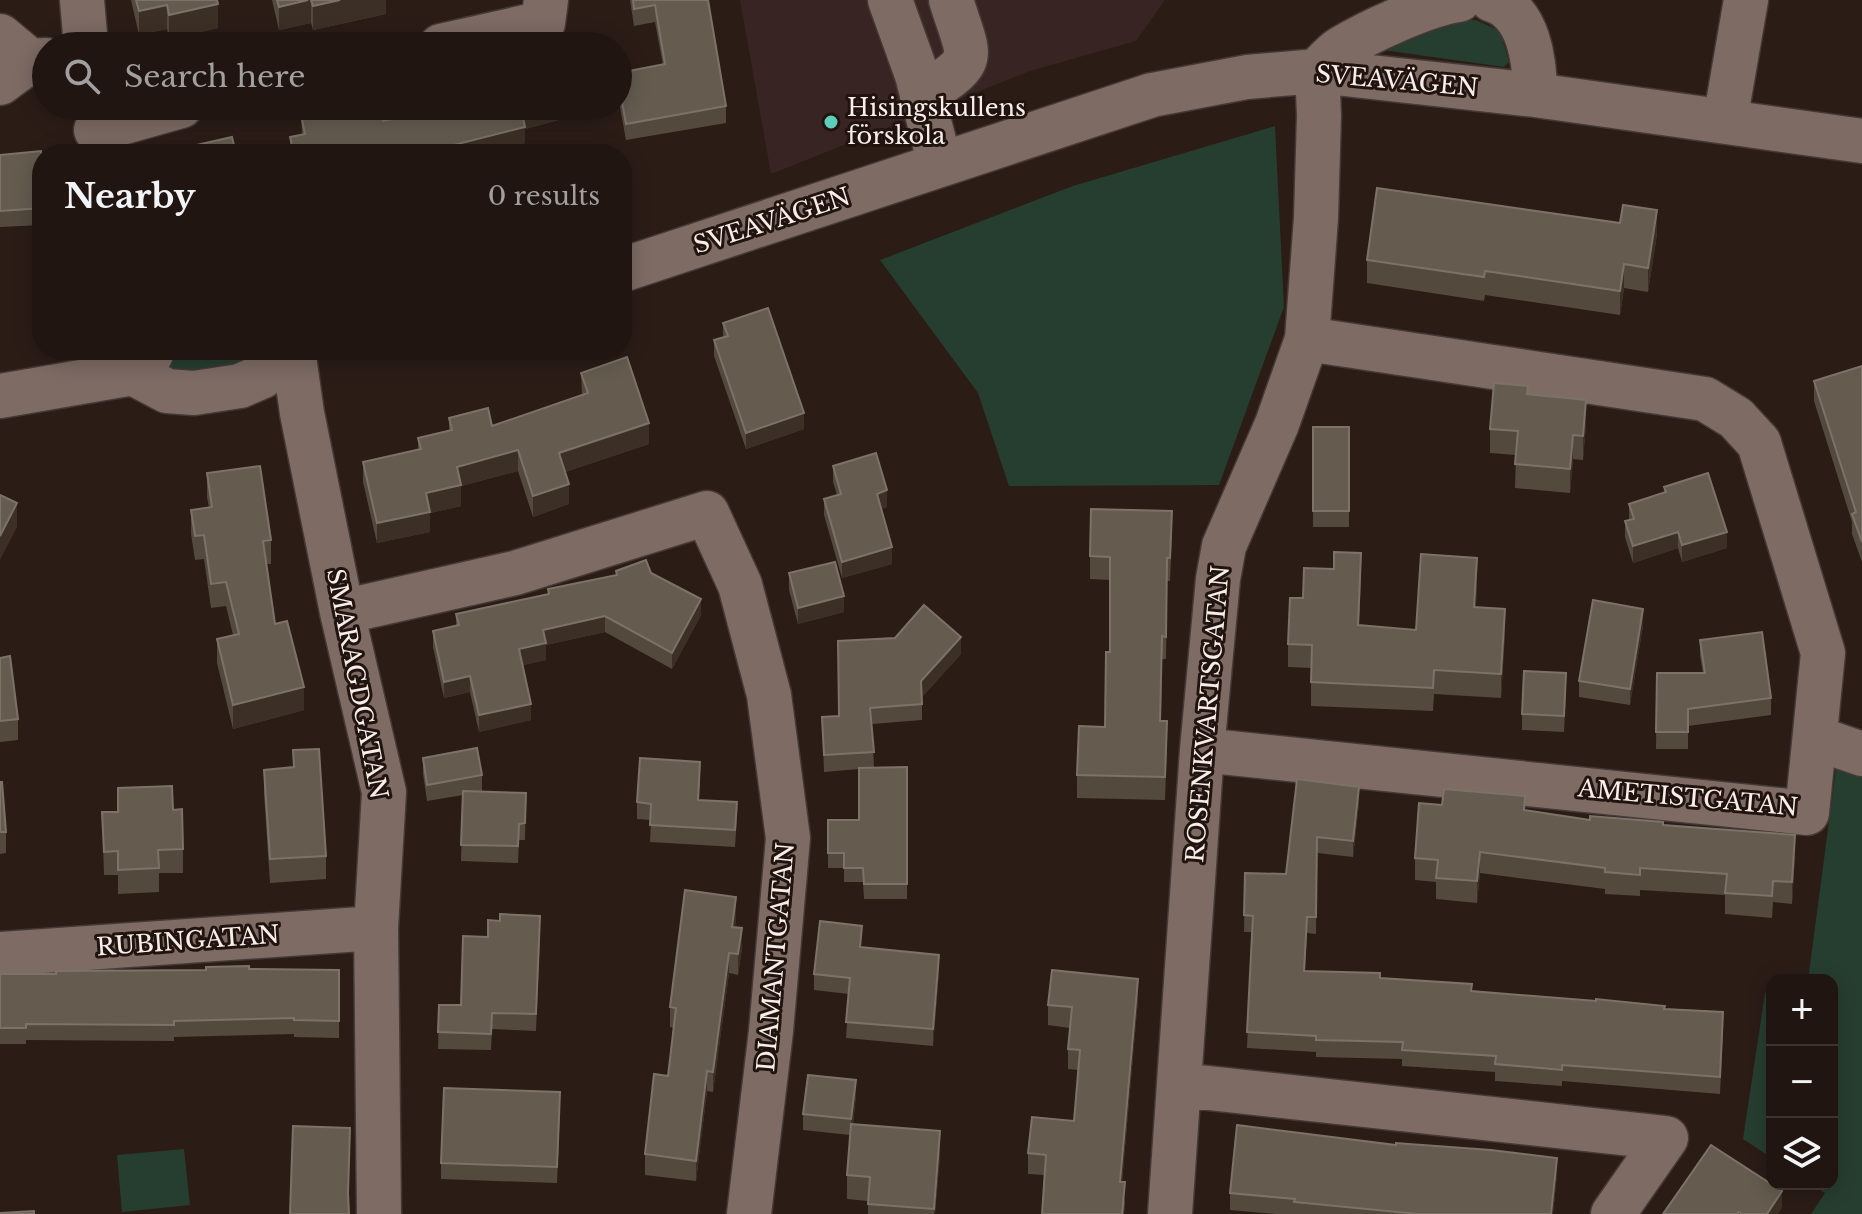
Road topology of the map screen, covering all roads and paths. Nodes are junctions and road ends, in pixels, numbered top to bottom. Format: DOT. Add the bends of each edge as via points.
graph roads {
  1 [pos="82,0"];
  2 [pos="546,0"];
  3 [pos="890,0"];
  4 [pos="951,0"];
  5 [pos="1459,0"];
  6 [pos="1492,0"];
  7 [pos="1746,0"];
  8 [pos="85,32"];
  9 [pos="503,32"];
  10 [pos="1317,71"];
  11 [pos="1535,95"];
  12 [pos="922,96"];
  13 [pos="132,120"];
  14 [pos="1725,121"];
  15 [pos="97,130"];
  16 [pos="1862,141"];
  17 [pos="940,164"];
  18 [pos="632,267"];
  19 [pos="1307,339"];
  20 [pos="132,360"];
  21 [pos="141,360"];
  22 [pos="281,360"];
  23 [pos="294,360"];
  24 [pos="0,396"];
  25 [pos="342,612"];
  26 [pos="1816,738"];
  27 [pos="1202,750"];
  28 [pos="1862,754"];
  29 [pos="376,928"];
  30 [pos="0,954"];
  31 [pos="1181,1085"];
  32 [pos="379,1214"];
  33 [pos="749,1214"];
  34 [pos="1170,1214"];
  35 [pos="1613,1214"];
  1 -- 8 [label="street"];
  2 -- 9 [label="street" via="543,23"];
  3 -- 12 [label="street"];
  4 -- 12 [label="street" via="968,51 966,62"];
  5 -- 10 [label="street" via="1377,30 1337,51"];
  6 -- 11 [label="street" via="1518,17 1535,70"];
  7 -- 14 [label="street"];
  10 -- 11 [label="street, SVEAVÄGEN"];
  10 -- 17 [label="street, SVEAVÄGEN" via="1247,77 1152,95"];
  10 -- 19 [label="street, ROSENKVARTSGATAN" via="1316,218"];
  11 -- 14 [label="street, SVEAVÄGEN"];
  12 -- 17 [label="street"];
  13 -- 15 [label="street"];
  14 -- 16 [label="street, SVEAVÄGEN"];
  17 -- 18 [label="street, SVEAVÄGEN"];
  19 -- 26 [label="street, AMETISTGATAN" via="1705,399 1736,418 1759,443 1823,653"];
  19 -- 27 [label="street, ROSENKVARTSGATAN" via="1224,546"];
  20 -- 24 [label="street"];
  21 -- 22 [label="street" via="167,391 194,393 240,386"];
  23 -- 25 [label="street, SMARAGDGATAN"];
  25 -- 29 [label="street, SMARAGDGATAN" via="384,792"];
  25 -- 33 [label="street, DIAMANTGATAN" via="515,573 707,513 740,585 769,695 788,838"];
  26 -- 27 [label="street, AMETISTGATAN" via="1807,813"];
  26 -- 28 [label="street"];
  27 -- 31 [label="street, ROSENKVARTSGATAN"];
  29 -- 30 [label="street, RUBINGATAN"];
  29 -- 32 [label="street, SMARAGDGATAN"];
  31 -- 34 [label="street, ROSENKVARTSGATAN"];
  31 -- 35 [label="street" via="1666,1138"];
}
